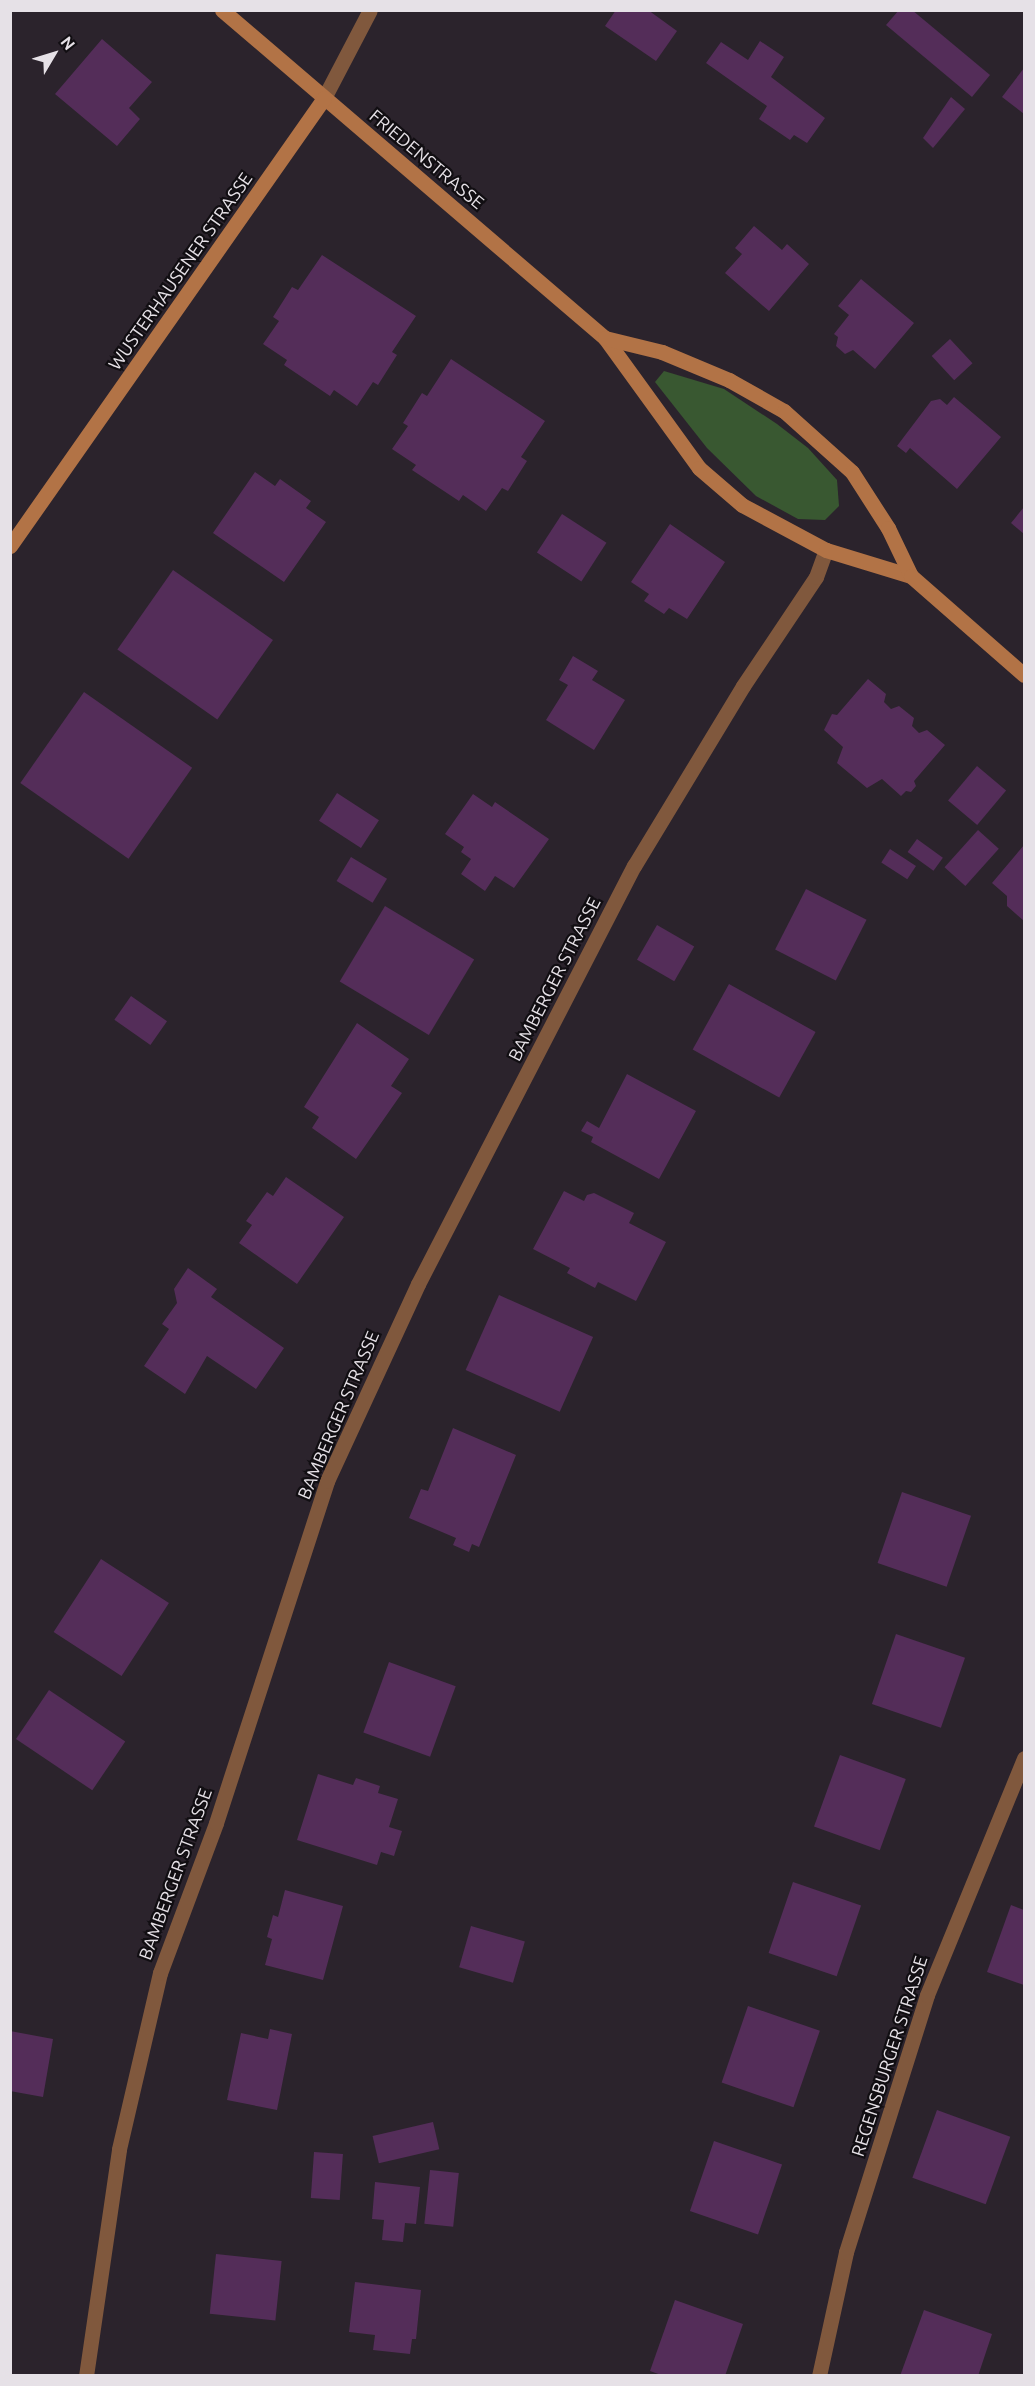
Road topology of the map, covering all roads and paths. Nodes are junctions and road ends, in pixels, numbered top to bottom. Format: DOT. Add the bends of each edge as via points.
graph roads {
  1 [pos="222,10"];
  2 [pos="370,10"];
  3 [pos="324,98"];
  4 [pos="605,338"];
  5 [pos="10,546"];
  6 [pos="826,550"];
  7 [pos="911,576"];
  8 [pos="1024,675"];
  9 [pos="1024,1758"];
  10 [pos="86,2376"];
  11 [pos="819,2376"];
  1 -- 3 [label="street, FRIEDENSTRASSE"];
  2 -- 3 [label="street, WUSTERHAUSENER STRASSE"];
  3 -- 4 [label="street, FRIEDENSTRASSE"];
  3 -- 5 [label="street, WUSTERHAUSENER STRASSE"];
  4 -- 6 [label="street, FRIEDENSTRASSE" via="699,468 742,505"];
  4 -- 7 [label="street, FRIEDENSTRASSE" via="681,360 729,380 784,411 852,472 888,528"];
  6 -- 7 [label="street, FRIEDENSTRASSE"];
  6 -- 10 [label="street, BAMBERGER STRASSE" via="816,577 743,686 634,866 418,1284 327,1481 216,1823 160,1973 119,2149"];
  7 -- 8 [label="street, FRIEDENSTRASSE"];
  9 -- 11 [label="street, REGENSBURGER STRASSE" via="927,1995 846,2252"];
}
